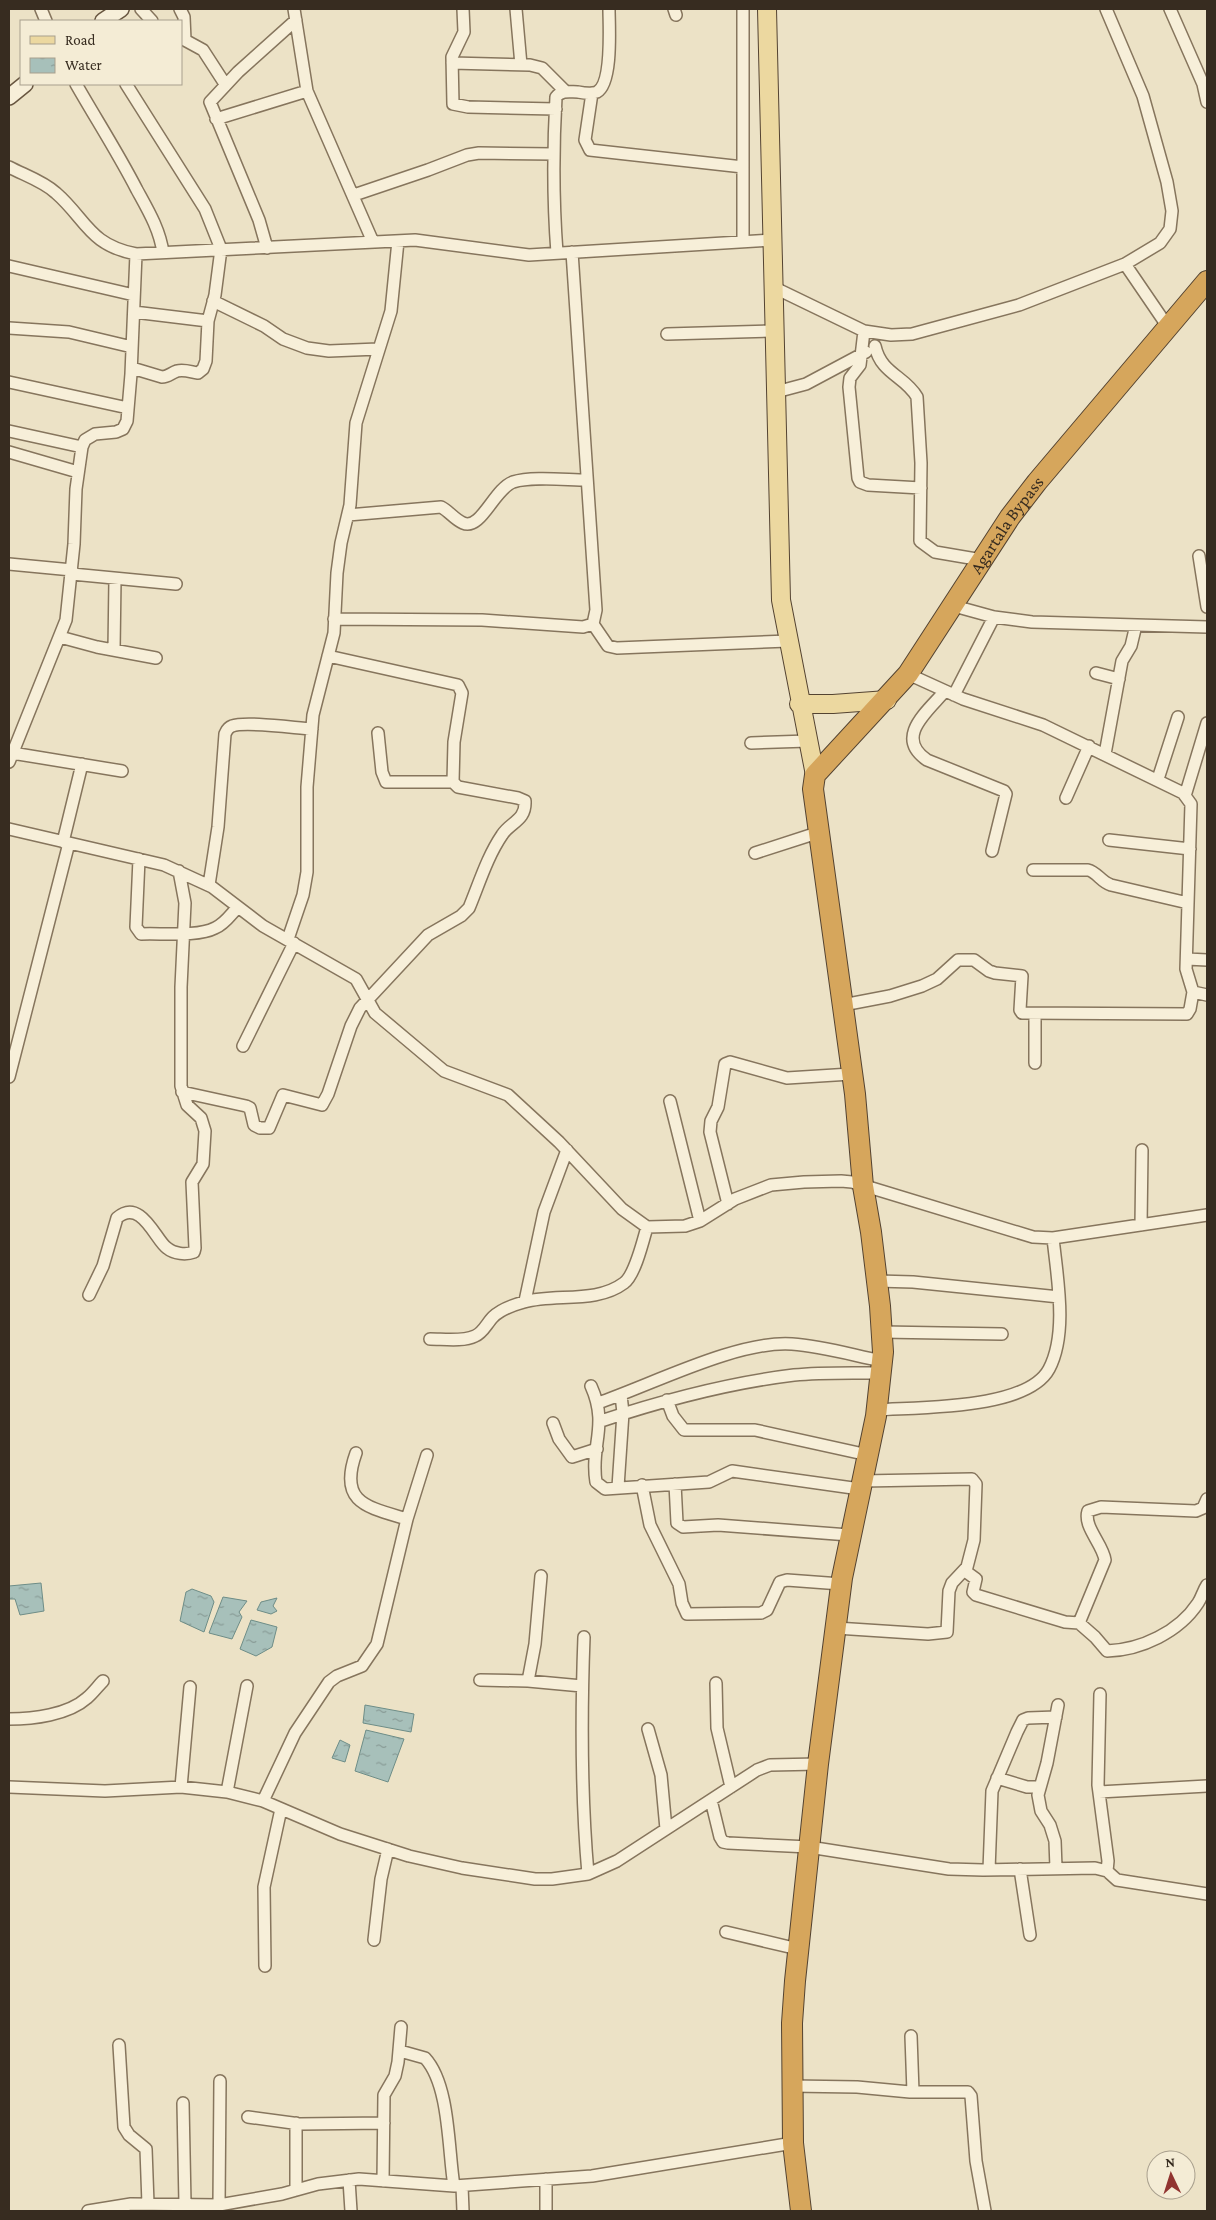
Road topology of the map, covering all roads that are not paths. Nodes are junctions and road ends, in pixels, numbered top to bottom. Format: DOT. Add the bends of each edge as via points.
graph roads {
  1 [pos="121,9"];
  2 [pos="141,9"];
  3 [pos="180,9"];
  4 [pos="463,9"];
  5 [pos="516,9"];
  6 [pos="609,9"];
  7 [pos="743,9"];
  8 [pos="767,9"];
  9 [pos="1106,9"];
  10 [pos="1170,9"];
  11 [pos="295,15"];
  12 [pos="104,20"];
  13 [pos="151,20"];
  14 [pos="183,39"];
  15 [pos="452,63"];
  16 [pos="521,65"];
  17 [pos="225,84"];
  18 [pos="24,85"];
  19 [pos="77,85"];
  20 [pos="127,85"];
  21 [pos="307,91"];
  22 [pos="565,91"];
  23 [pos="592,93"];
  24 [pos="9,97"];
  25 [pos="1207,102"];
  26 [pos="556,109"];
  27 [pos="216,119"];
  28 [pos="554,154"];
  29 [pos="9,167"];
  30 [pos="743,167"];
  31 [pos="354,195"];
  32 [pos="772,240"];
  33 [pos="398,241"];
  34 [pos="373,242"];
  35 [pos="743,242"];
  36 [pos="267,248"];
  37 [pos="222,249"];
  38 [pos="572,252"];
  39 [pos="163,253"];
  40 [pos="557,253"];
  41 [pos="136,254"];
  42 [pos="1125,264"];
  43 [pos="9,266"];
  44 [pos="1207,281"];
  45 [pos="773,287"];
  46 [pos="134,295"];
  47 [pos="213,302"];
  48 [pos="134,312"];
  49 [pos="208,321"];
  50 [pos="1168,326"];
  51 [pos="9,328"];
  52 [pos="774,331"];
  53 [pos="864,331"];
  54 [pos="668,334"];
  55 [pos="886,334"];
  56 [pos="875,346"];
  57 [pos="132,347"];
  58 [pos="378,349"];
  59 [pos="862,354"];
  60 [pos="132,368"];
  61 [pos="9,382"];
  62 [pos="776,392"];
  63 [pos="128,408"];
  64 [pos="9,431"];
  65 [pos="82,447"];
  66 [pos="9,452"];
  67 [pos="78,472"];
  68 [pos="587,480"];
  69 [pos="921,488"];
  70 [pos="348,515"];
  71 [pos="1199,556"];
  72 [pos="982,560"];
  73 [pos="9,564"];
  74 [pos="72,572"];
  75 [pos="115,579"];
  76 [pos="176,584"];
  77 [pos="954,606"];
  78 [pos="1207,608"];
  79 [pos="994,617"];
  80 [pos="334,619"];
  81 [pos="593,624"];
  82 [pos="1136,625"];
  83 [pos="1207,628"];
  84 [pos="60,637"];
  85 [pos="788,641"];
  86 [pos="114,650"];
  87 [pos="328,656"];
  88 [pos="156,658"];
  89 [pos="1096,673"];
  90 [pos="908,674"];
  91 [pos="1119,679"];
  92 [pos="949,693"];
  93 [pos="887,700"];
  94 [pos="799,704"];
  95 [pos="1178,717"];
  96 [pos="1207,722"];
  97 [pos="312,729"];
  98 [pos="378,733"];
  99 [pos="808,741"];
  100 [pos="751,743"];
  101 [pos="1089,746"];
  102 [pos="1105,754"];
  103 [pos="10,758"];
  104 [pos="82,764"];
  105 [pos="122,771"];
  106 [pos="814,775"];
  107 [pos="1158,779"];
  108 [pos="453,782"];
  109 [pos="1185,796"];
  110 [pos="1066,798"];
  111 [pos="9,829"];
  112 [pos="820,832"];
  113 [pos="1109,840"];
  114 [pos="66,843"];
  115 [pos="1190,849"];
  116 [pos="992,851"];
  117 [pos="755,853"];
  118 [pos="140,859"];
  119 [pos="1033,870"];
  120 [pos="179,871"];
  121 [pos="209,885"];
  122 [pos="1188,903"];
  123 [pos="238,906"];
  124 [pos="183,933"];
  125 [pos="291,941"];
  126 [pos="1187,958"];
  127 [pos="1207,960"];
  128 [pos="1192,992"];
  129 [pos="1207,995"];
  130 [pos="368,1000"];
  131 [pos="843,1005"];
  132 [pos="1035,1014"];
  133 [pos="14,1042"];
  134 [pos="243,1046"];
  135 [pos="1035,1063"];
  136 [pos="851,1074"];
  137 [pos="9,1077"];
  138 [pos="182,1092"];
  139 [pos="670,1101"];
  140 [pos="567,1150"];
  141 [pos="1142,1150"];
  142 [pos="863,1186"];
  143 [pos="728,1204"];
  144 [pos="1207,1216"];
  145 [pos="700,1221"];
  146 [pos="1142,1225"];
  147 [pos="647,1228"];
  148 [pos="1053,1238"];
  149 [pos="877,1281"];
  150 [pos="89,1295"];
  151 [pos="1059,1297"];
  152 [pos="525,1301"];
  153 [pos="882,1332"];
  154 [pos="1002,1334"];
  155 [pos="430,1339"];
  156 [pos="882,1367"];
  157 [pos="591,1386"];
  158 [pos="621,1395"];
  159 [pos="667,1400"];
  160 [pos="598,1403"];
  161 [pos="877,1410"];
  162 [pos="624,1413"];
  163 [pos="601,1421"];
  164 [pos="553,1424"];
  165 [pos="597,1449"];
  166 [pos="356,1453"];
  167 [pos="427,1455"];
  168 [pos="868,1455"];
  169 [pos="674,1484"];
  170 [pos="642,1485"];
  171 [pos="861,1485"];
  172 [pos="618,1487"];
  173 [pos="1207,1499"];
  174 [pos="407,1520"];
  175 [pos="849,1535"];
  176 [pos="964,1571"];
  177 [pos="541,1576"];
  178 [pos="841,1584"];
  179 [pos="1207,1585"];
  180 [pos="1078,1622"];
  181 [pos="836,1628"];
  182 [pos="584,1637"];
  183 [pos="480,1680"];
  184 [pos="103,1681"];
  185 [pos="528,1681"];
  186 [pos="716,1684"];
  187 [pos="247,1686"];
  188 [pos="582,1686"];
  189 [pos="190,1687"];
  190 [pos="1100,1694"];
  191 [pos="1058,1705"];
  192 [pos="1056,1717"];
  193 [pos="9,1719"];
  194 [pos="648,1729"];
  195 [pos="818,1764"];
  196 [pos="997,1778"];
  197 [pos="1207,1786"];
  198 [pos="9,1787"];
  199 [pos="182,1787"];
  200 [pos="731,1787"];
  201 [pos="1039,1787"];
  202 [pos="227,1792"];
  203 [pos="1099,1792"];
  204 [pos="711,1800"];
  205 [pos="263,1801"];
  206 [pos="281,1808"];
  207 [pos="666,1829"];
  208 [pos="809,1847"];
  209 [pos="388,1849"];
  210 [pos="1056,1868"];
  211 [pos="1020,1869"];
  212 [pos="989,1870"];
  213 [pos="1107,1872"];
  214 [pos="588,1874"];
  215 [pos="1207,1894"];
  216 [pos="726,1932"];
  217 [pos="1030,1935"];
  218 [pos="374,1940"];
  219 [pos="798,1949"];
  220 [pos="265,1966"];
  221 [pos="401,2027"];
  222 [pos="911,2036"];
  223 [pos="119,2045"];
  224 [pos="400,2051"];
  225 [pos="220,2081"];
  226 [pos="792,2086"];
  227 [pos="913,2092"];
  228 [pos="183,2103"];
  229 [pos="248,2117"];
  230 [pos="296,2123"];
  231 [pos="384,2124"];
  232 [pos="793,2143"];
  233 [pos="546,2179"];
  234 [pos="349,2180"];
  235 [pos="383,2181"];
  236 [pos="458,2186"];
  237 [pos="296,2190"];
  238 [pos="148,2204"];
  239 [pos="185,2204"];
  240 [pos="219,2205"];
  241 [pos="88,2211"];
  242 [pos="352,2211"];
  243 [pos="463,2211"];
  244 [pos="546,2211"];
  245 [pos="801,2211"];
  246 [pos="985,2211"];
  1 -- 12 [label="street"];
  2 -- 13 [label="street"];
  3 -- 14 [label="street" via="184,17"];
  4 -- 15 [label="street" via="464,32"];
  5 -- 16 [label="street"];
  6 -- 23 [label="street" via="608,66 599,91"];
  7 -- 30 [label="street"];
  8 -- 32 [label="main road"];
  9 -- 42 [label="street" via="1144,96 1172,211 1170,229 1160,243"];
  10 -- 25 [label="street" via="1204,84"];
  11 -- 17 [label="street"];
  11 -- 21 [label="street"];
  14 -- 17 [label="street" via="203,50"];
  15 -- 16 [label="street"];
  15 -- 26 [label="street" via="452,98 456,106"];
  16 -- 22 [label="street" via="542,68"];
  17 -- 27 [label="street" via="210,102"];
  18 -- 24 [label="street"];
  19 -- 39 [label="street" via="151,215 162,241"];
  20 -- 37 [label="street" via="210,217"];
  21 -- 27 [label="street"];
  21 -- 31 [label="street"];
  22 -- 23 [label="street"];
  22 -- 26 [label="street" via="556,97"];
  23 -- 30 [label="street" via="585,140 590,150"];
  26 -- 28 [label="street"];
  27 -- 36 [label="street" via="260,220"];
  28 -- 31 [label="street" via="467,155"];
  28 -- 40 [label="street"];
  29 -- 41 [label="street" via="55,192 96,236 117,250"];
  30 -- 35 [label="street"];
  31 -- 34 [label="street"];
  32 -- 35 [label="street"];
  32 -- 45 [label="main road"];
  33 -- 34 [label="street"];
  33 -- 40 [label="street" via="415,240 529,255"];
  33 -- 58 [label="street" via="391,311"];
  34 -- 36 [label="street"];
  35 -- 38 [label="street"];
  36 -- 37 [label="street"];
  37 -- 39 [label="street"];
  37 -- 47 [label="street"];
  38 -- 40 [label="street"];
  38 -- 68 [label="street"];
  39 -- 41 [label="street"];
  41 -- 46 [label="street"];
  42 -- 50 [label="street"];
  42 -- 55 [label="street" via="1018,304 912,334"];
  43 -- 46 [label="street"];
  44 -- 50 [label="highway, Agartala Bypass"];
  45 -- 52 [label="main road"];
  45 -- 53 [label="street"];
  46 -- 48 [label="street"];
  47 -- 49 [label="street"];
  47 -- 58 [label="street" via="307,348 329,351"];
  48 -- 49 [label="street"];
  48 -- 57 [label="street"];
  49 -- 60 [label="street" via="206,361 198,373 184,370 162,377"];
  50 -- 72 [label="highway, Agartala Bypass" via="1054,460"];
  51 -- 57 [label="street" via="69,332"];
  52 -- 54 [label="street"];
  52 -- 62 [label="main road"];
  53 -- 55 [label="street"];
  53 -- 59 [label="street"];
  55 -- 56 [label="street"];
  56 -- 59 [label="street"];
  56 -- 69 [label="street" via="878,358 917,397"];
  57 -- 60 [label="street"];
  58 -- 70 [label="street" via="356,423"];
  59 -- 62 [label="street" via="806,384"];
  59 -- 69 [label="street" via="849,387 858,478 868,486"];
  60 -- 63 [label="street"];
  61 -- 63 [label="street"];
  62 -- 85 [label="main road" via="781,600"];
  63 -- 65 [label="street" via="123,429 95,434 85,440"];
  64 -- 65 [label="street"];
  65 -- 67 [label="street"];
  66 -- 67 [label="street"];
  67 -- 74 [label="street"];
  68 -- 70 [label="street" via="515,482 493,498 478,521 472,524 463,523 441,507"];
  68 -- 81 [label="street" via="596,610"];
  69 -- 72 [label="street" via="920,541 935,552"];
  70 -- 80 [label="street" via="337,573"];
  71 -- 78 [label="street"];
  72 -- 77 [label="highway, Agartala Bypass"];
  73 -- 74 [label="street"];
  74 -- 75 [label="street"];
  74 -- 84 [label="street" via="66,620"];
  75 -- 76 [label="street"];
  75 -- 86 [label="street"];
  77 -- 79 [label="street"];
  77 -- 90 [label="highway, Agartala Bypass"];
  79 -- 82 [label="street" via="1026,622"];
  79 -- 92 [label="street"];
  80 -- 81 [label="street" via="482,620 583,627"];
  80 -- 87 [label="street"];
  81 -- 85 [label="street" via="608,646 617,648"];
  82 -- 83 [label="street"];
  82 -- 91 [label="street" via="1131,646 1122,661"];
  84 -- 86 [label="street"];
  84 -- 103 [label="street"];
  85 -- 94 [label="main road"];
  86 -- 88 [label="street"];
  87 -- 97 [label="street"];
  87 -- 108 [label="street" via="458,685 462,693 454,742"];
  89 -- 91 [label="street"];
  90 -- 92 [label="street"];
  90 -- 93 [label="highway, Agartala Bypass"];
  91 -- 102 [label="street"];
  92 -- 101 [label="street" via="1043,725"];
  92 -- 116 [label="street" via="915,727 911,736 913,746 917,754 927,760 1004,791"];
  93 -- 94 [label="main road"];
  93 -- 106 [label="highway, Agartala Bypass"];
  94 -- 99 [label="main road"];
  95 -- 107 [label="street"];
  96 -- 109 [label="street"];
  97 -- 121 [label="street" via="234,725 228,728"];
  97 -- 125 [label="street" via="307,787 307,872"];
  98 -- 108 [label="street" via="386,782"];
  99 -- 100 [label="street"];
  99 -- 106 [label="main road"];
  101 -- 102 [label="street"];
  101 -- 110 [label="street"];
  102 -- 107 [label="street"];
  103 -- 104 [label="street"];
  104 -- 105 [label="street"];
  104 -- 114 [label="street"];
  106 -- 112 [label="highway"];
  107 -- 109 [label="street" via="1174,786"];
  108 -- 130 [label="street" via="458,787 518,798 525,801 526,810 520,820 503,833 469,908 428,935"];
  109 -- 115 [label="street" via="1191,804"];
  111 -- 114 [label="street"];
  112 -- 117 [label="street"];
  112 -- 131 [label="highway"];
  113 -- 115 [label="street"];
  114 -- 118 [label="street"];
  114 -- 133 [label="street"];
  115 -- 122 [label="street"];
  118 -- 120 [label="street"];
  118 -- 124 [label="street" via="137,931 141,934"];
  119 -- 122 [label="street" via="1094,871 1102,882"];
  120 -- 121 [label="street"];
  120 -- 124 [label="street" via="184,893"];
  121 -- 123 [label="street"];
  122 -- 126 [label="street"];
  123 -- 124 [label="street" via="214,930"];
  123 -- 125 [label="street" via="263,926"];
  124 -- 138 [label="street"];
  125 -- 130 [label="street" via="356,979"];
  125 -- 134 [label="street"];
  126 -- 127 [label="street"];
  126 -- 128 [label="street" via="1186,969"];
  128 -- 129 [label="street"];
  128 -- 132 [label="street" via="1187,1014"];
  130 -- 138 [label="street" via="351,1026 322,1104 283,1095 269,1128 260,1128 254,1125 250,1108 246,1106"];
  130 -- 140 [label="street" via="381,1020 419,1048 433,1063 444,1071 508,1096 536,1118"];
  131 -- 132 [label="street" via="906,992 937,979 958,960 967,959 989,971 1022,976 1020,1010"];
  131 -- 136 [label="highway"];
  132 -- 135 [label="street"];
  133 -- 137 [label="street"];
  136 -- 142 [label="highway"];
  136 -- 143 [label="street" via="787,1078 730,1062 724,1064 718,1107 710,1132"];
  138 -- 150 [label="street" via="187,1105 204,1123 205,1131 203,1164 192,1182 194,1252 188,1254 166,1248 146,1220 122,1214"];
  139 -- 145 [label="street"];
  140 -- 147 [label="street" via="615,1203"];
  140 -- 152 [label="street" via="544,1212"];
  141 -- 146 [label="street"];
  142 -- 143 [label="street" via="841,1181 787,1183 755,1191"];
  142 -- 148 [label="street" via="1033,1237"];
  142 -- 149 [label="highway"];
  143 -- 145 [label="street"];
  144 -- 146 [label="street"];
  145 -- 147 [label="street" via="685,1226"];
  146 -- 148 [label="street"];
  147 -- 152 [label="street" via="631,1274 616,1288 599,1294"];
  148 -- 151 [label="street"];
  149 -- 151 [label="street"];
  149 -- 153 [label="highway"];
  151 -- 161 [label="street" via="1059,1327 1054,1355 1048,1370 1037,1383 1003,1398 974,1403"];
  152 -- 155 [label="street" via="494,1316 478,1335"];
  153 -- 154 [label="street"];
  153 -- 156 [label="highway"];
  156 -- 158 [label="street" via="791,1344 764,1345"];
  156 -- 159 [label="street" via="739,1383"];
  156 -- 161 [label="highway"];
  157 -- 160 [label="street"];
  158 -- 160 [label="street"];
  158 -- 162 [label="street"];
  159 -- 162 [label="street"];
  159 -- 168 [label="street" via="672,1416 684,1430 755,1430"];
  160 -- 163 [label="street"];
  161 -- 168 [label="highway"];
  162 -- 163 [label="street"];
  162 -- 172 [label="street"];
  163 -- 165 [label="street"];
  164 -- 165 [label="street" via="572,1457"];
  165 -- 172 [label="street" via="596,1482 605,1489"];
  166 -- 174 [label="street" via="349,1471 355,1496 369,1508"];
  167 -- 174 [label="street"];
  168 -- 171 [label="highway"];
  169 -- 170 [label="street"];
  169 -- 171 [label="street" via="710,1482 732,1471"];
  169 -- 175 [label="street" via="677,1523 683,1527 718,1524"];
  170 -- 172 [label="street"];
  170 -- 178 [label="street" via="650,1525 679,1584 687,1614 761,1613 770,1607 780,1582 787,1580"];
  171 -- 175 [label="highway"];
  171 -- 176 [label="street" via="975,1481 976,1524 970,1558"];
  173 -- 180 [label="street" via="1203,1508 1196,1511 1101,1507 1088,1511 1089,1524 1104,1560"];
  174 -- 205 [label="street" via="377,1644 362,1666 329,1682 295,1733"];
  175 -- 178 [label="highway"];
  176 -- 180 [label="street" via="976,1579 976,1595 1066,1622"];
  176 -- 181 [label="street" via="949,1591 946,1632 928,1634"];
  177 -- 185 [label="street"];
  178 -- 181 [label="highway"];
  179 -- 180 [label="street" via="1184,1620 1144,1644 1107,1651"];
  181 -- 195 [label="highway"];
  182 -- 188 [label="street"];
  183 -- 185 [label="street"];
  184 -- 193 [label="street" via="77,1706"];
  185 -- 188 [label="street"];
  186 -- 200 [label="street" via="716,1721"];
  187 -- 202 [label="street"];
  188 -- 214 [label="street" via="583,1819"];
  189 -- 199 [label="street"];
  190 -- 203 [label="street"];
  191 -- 192 [label="street"];
  192 -- 196 [label="street" via="1034,1716 1023,1720"];
  192 -- 201 [label="street"];
  194 -- 207 [label="street" via="661,1775"];
  195 -- 200 [label="street" via="770,1765"];
  195 -- 208 [label="highway"];
  196 -- 201 [label="street"];
  196 -- 212 [label="street" via="990,1805"];
  197 -- 203 [label="street"];
  198 -- 199 [label="street" via="105,1791"];
  199 -- 202 [label="street"];
  200 -- 204 [label="street"];
  201 -- 210 [label="street" via="1041,1811 1055,1841"];
  202 -- 205 [label="street"];
  203 -- 213 [label="street"];
  204 -- 207 [label="street"];
  204 -- 208 [label="street" via="723,1842"];
  205 -- 206 [label="street"];
  206 -- 209 [label="street" via="340,1834"];
  206 -- 220 [label="street" via="264,1888"];
  207 -- 214 [label="street" via="617,1861"];
  208 -- 212 [label="street" via="949,1869"];
  208 -- 219 [label="highway"];
  209 -- 214 [label="street" via="462,1868 535,1879"];
  209 -- 218 [label="street" via="381,1878"];
  210 -- 211 [label="street"];
  210 -- 213 [label="street" via="1095,1868"];
  211 -- 212 [label="street"];
  211 -- 217 [label="street"];
  213 -- 215 [label="street" via="1125,1882"];
  216 -- 219 [label="street"];
  219 -- 226 [label="highway" via="792,2023"];
  221 -- 224 [label="street"];
  222 -- 227 [label="street"];
  223 -- 238 [label="street" via="124,2127 128,2135 146,2149"];
  224 -- 231 [label="street" via="395,2076 384,2095"];
  224 -- 236 [label="street" via="426,2058 437,2075"];
  225 -- 240 [label="street"];
  226 -- 227 [label="street"];
  226 -- 232 [label="highway"];
  227 -- 246 [label="street" via="968,2092 971,2096 976,2161"];
  228 -- 239 [label="street"];
  229 -- 230 [label="street"];
  230 -- 231 [label="street"];
  230 -- 237 [label="street"];
  231 -- 235 [label="street"];
  232 -- 233 [label="street" via="592,2176"];
  232 -- 245 [label="highway"];
  233 -- 236 [label="street"];
  233 -- 244 [label="street"];
  234 -- 235 [label="street"];
  234 -- 237 [label="street"];
  234 -- 242 [label="street"];
  235 -- 236 [label="street"];
  236 -- 243 [label="street"];
  237 -- 240 [label="street"];
  238 -- 239 [label="street"];
  238 -- 241 [label="street"];
  239 -- 240 [label="street"];
}
